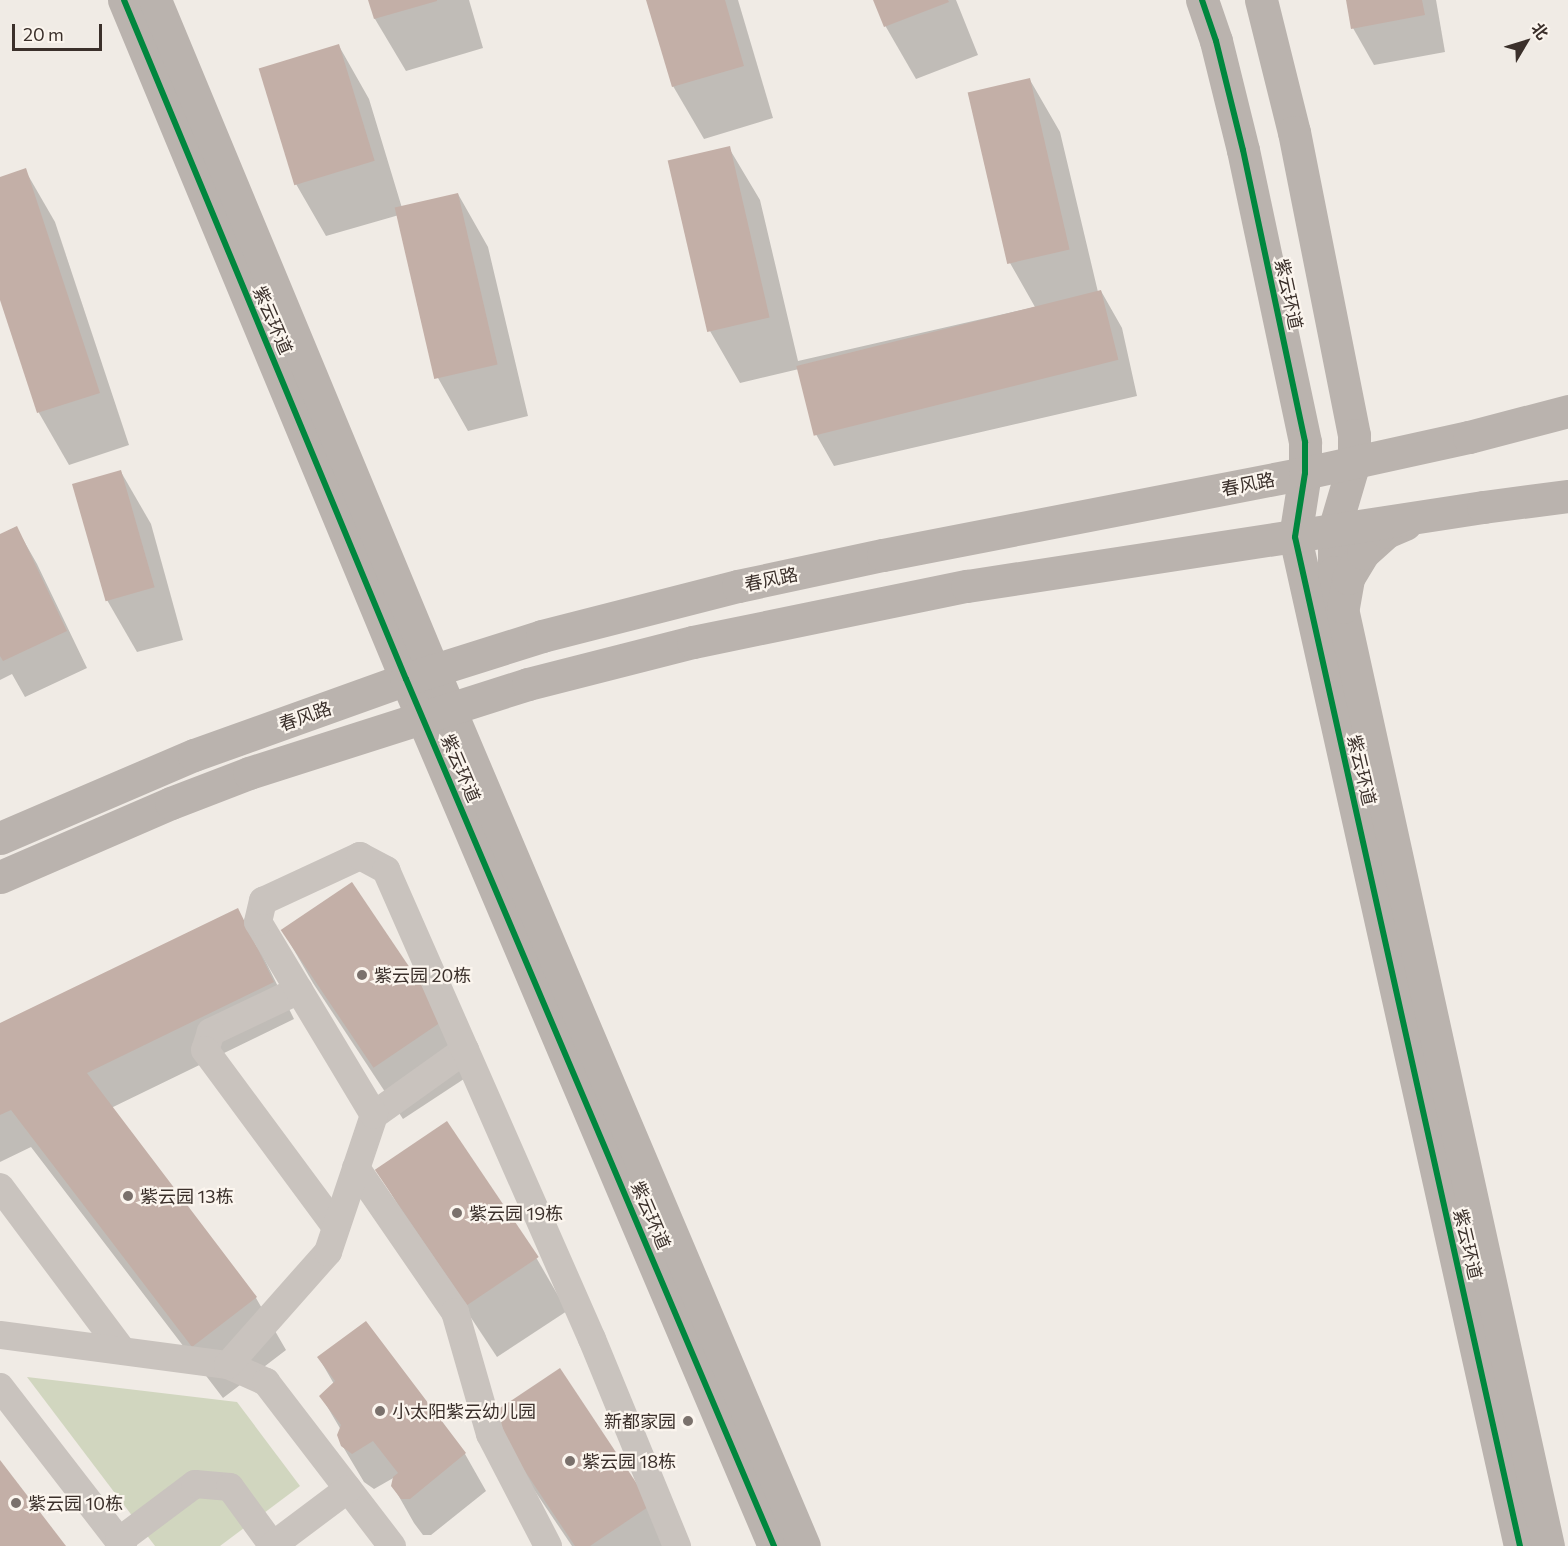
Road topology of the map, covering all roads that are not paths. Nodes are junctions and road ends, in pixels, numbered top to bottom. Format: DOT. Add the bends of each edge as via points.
graph roads {
  1 [pos="124,0"];
  2 [pos="155,0"];
  3 [pos="1202,0"];
  4 [pos="1261,0"];
  5 [pos="1568,411"];
  6 [pos="1568,421"];
  7 [pos="1469,437"];
  8 [pos="1354,462"];
  9 [pos="1305,473"];
  10 [pos="1568,487"];
  11 [pos="1568,496"];
  12 [pos="1484,507"];
  13 [pos="1428,516"];
  14 [pos="1334,530"];
  15 [pos="1295,537"];
  16 [pos="1223,546"];
  17 [pos="1329,625"];
  18 [pos="427,699"];
  19 [pos="369,734"];
  20 [pos="465,779"];
  21 [pos="0,838"];
  22 [pos="0,878"];
  23 [pos="299,990"];
  24 [pos="465,1050"];
  25 [pos="374,1115"];
  26 [pos="356,1168"];
  27 [pos="0,1187"];
  28 [pos="336,1227"];
  29 [pos="0,1335"];
  30 [pos="122,1350"];
  31 [pos="228,1365"];
  32 [pos="0,1387"];
  33 [pos="348,1489"];
  34 [pos="121,1543"];
  35 [pos="272,1546"];
  36 [pos="392,1546"];
  37 [pos="548,1546"];
  38 [pos="677,1546"];
  39 [pos="774,1546"];
  40 [pos="804,1546"];
  41 [pos="1520,1546"];
  42 [pos="1548,1546"];
  1 -- 18 [label="street, 紫云环道"];
  2 -- 18 [label="street, 紫云环道"];
  3 -- 9 [label="street, 紫云环道" via="1246,162 1305,442"];
  4 -- 8 [label="street, 紫云环道" via="1294,132 1346,390"];
  5 -- 7 [label="street, 春风路"];
  6 -- 7 [label="street"];
  7 -- 8 [label="street, 春风路"];
  8 -- 9 [label="street, 春风路"];
  8 -- 14 [label="street, 紫云环道"];
  9 -- 15 [label="street, 紫云环道"];
  9 -- 18 [label="street, 春风路" via="883,555 738,586 542,636"];
  10 -- 12 [label="street"];
  11 -- 12 [label="street, 春风路"];
  12 -- 13 [label="street, 春风路"];
  13 -- 14 [label="street, 春风路"];
  13 -- 17 [label="street" via="1386,532 1363,553"];
  14 -- 15 [label="street, 春风路"];
  14 -- 17 [label="street, 紫云环道"];
  15 -- 16 [label="street, 春风路"];
  15 -- 17 [label="street, 紫云环道"];
  16 -- 17 [label="street" via="1259,553 1285,571"];
  16 -- 18 [label="street, 春风路" via="808,616 572,672"];
  17 -- 41 [label="street, 紫云环道"];
  17 -- 42 [label="street, 紫云环道"];
  18 -- 19 [label="street, 春风路"];
  18 -- 20 [label="street, 紫云环道"];
  18 -- 21 [label="street, 春风路" via="352,700 194,754"];
  19 -- 20 [label="street" via="395,734 417,741"];
  19 -- 22 [label="street, 春风路" via="171,803"];
  20 -- 39 [label="street, 紫云环道"];
  20 -- 40 [label="street, 紫云环道"];
  23 -- 24 [label="street" via="258,921 262,901 360,856 386,870"];
  23 -- 25 [label="street"];
  23 -- 28 [label="street" via="211,1032 205,1050"];
  24 -- 25 [label="street"];
  24 -- 38 [label="street" via="592,1339"];
  25 -- 26 [label="street"];
  26 -- 28 [label="street"];
  26 -- 37 [label="street" via="455,1312 490,1434"];
  27 -- 30 [label="street"];
  28 -- 31 [label="street" via="328,1252"];
  29 -- 30 [label="street"];
  30 -- 31 [label="street"];
  31 -- 33 [label="street" via="266,1382"];
  32 -- 34 [label="street"];
  33 -- 35 [label="street"];
  33 -- 36 [label="street"];
  34 -- 35 [label="street" via="195,1484 230,1487"];
}
